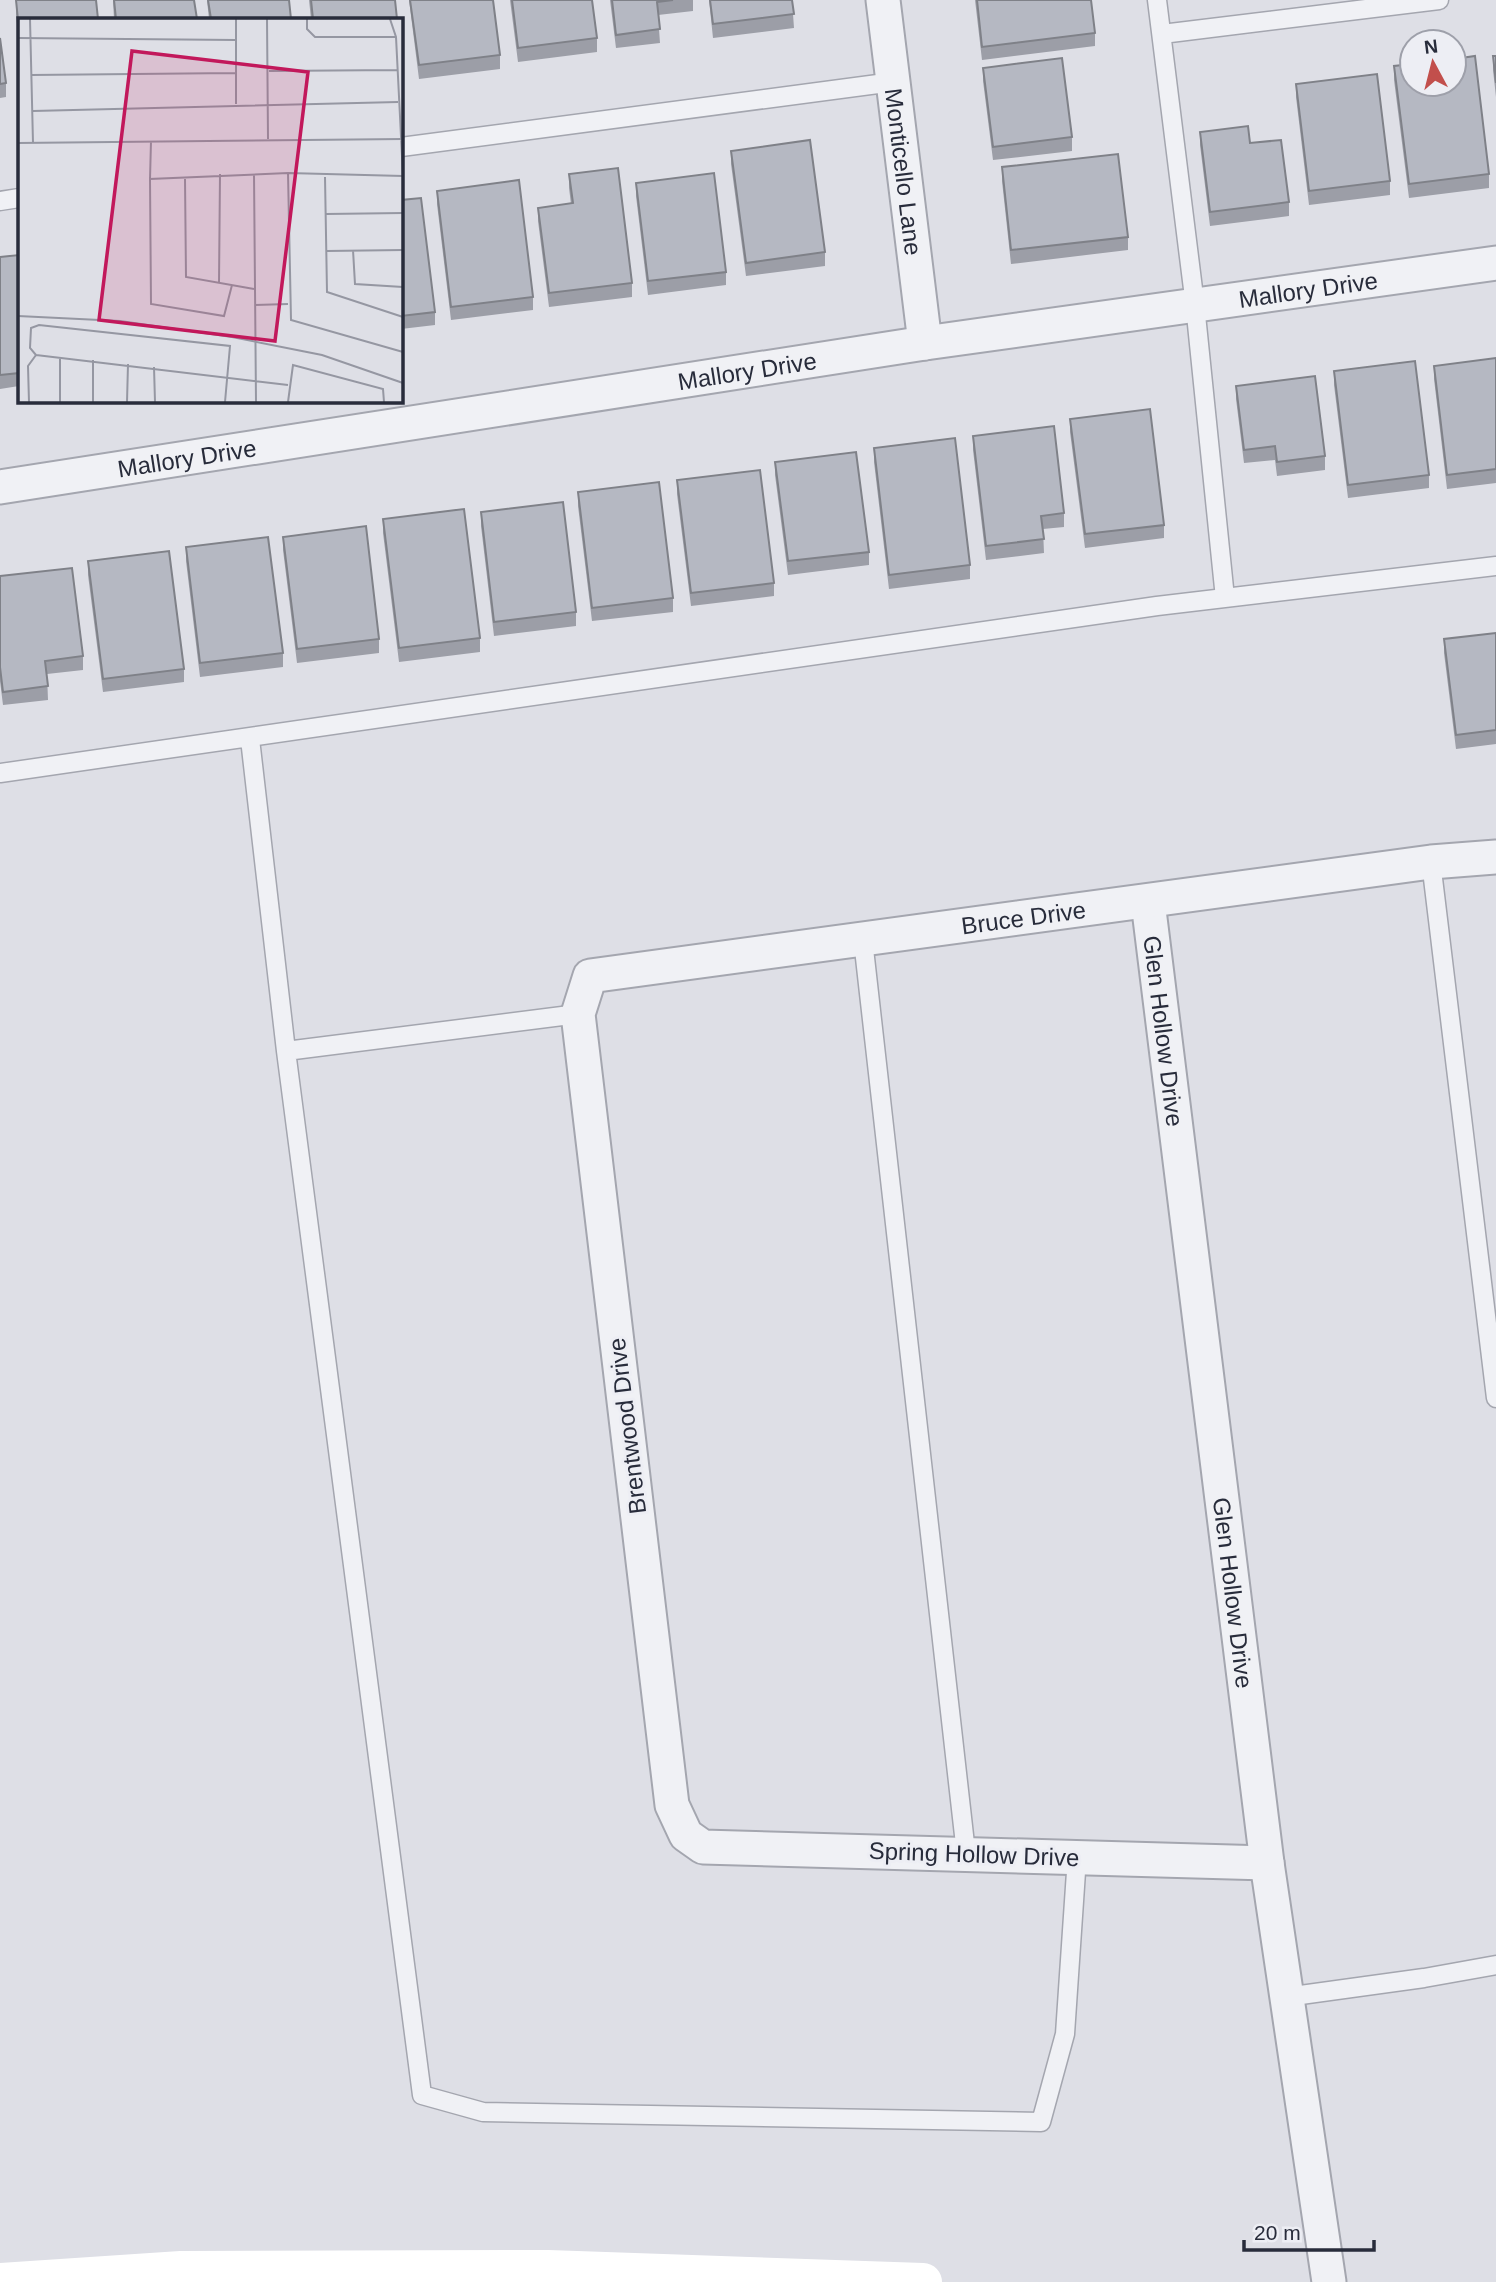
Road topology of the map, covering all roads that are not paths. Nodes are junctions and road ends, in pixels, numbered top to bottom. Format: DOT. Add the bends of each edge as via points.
graph roads {
  1 [pos="883,0"];
  2 [pos="1157,0"];
  3 [pos="1438,0"];
  4 [pos="1162,34"];
  5 [pos="892,82"];
  6 [pos="402,147"];
  7 [pos="18,198"];
  8 [pos="0,201"];
  9 [pos="1496,263"];
  10 [pos="1195,305"];
  11 [pos="925,342"];
  12 [pos="0,487"];
  13 [pos="1496,566"];
  14 [pos="1225,598"];
  15 [pos="250,739"];
  16 [pos="0,773"];
  17 [pos="1496,858"];
  18 [pos="1431,862"];
  19 [pos="1148,902"];
  20 [pos="863,940"];
  21 [pos="578,1014"];
  22 [pos="286,1051"];
  23 [pos="1496,1398"];
  24 [pos="686,1835"];
  25 [pos="965,1853"];
  26 [pos="1077,1857"];
  27 [pos="1267,1863"];
  28 [pos="1496,1965"];
  29 [pos="1286,1997"];
  30 [pos="0,2282"];
  31 [pos="923,2282"];
  32 [pos="1329,2282"];
  1 -- 5 [label="street, Monticello Lane"];
  2 -- 4 [label="lane"];
  3 -- 4 [label="lane"];
  4 -- 10 [label="lane"];
  5 -- 6 [label="lane"];
  5 -- 11 [label="street, Monticello Lane"];
  7 -- 8 [label="lane"];
  9 -- 10 [label="street, Mallory Drive"];
  10 -- 11 [label="street, Mallory Drive"];
  10 -- 14 [label="lane"];
  11 -- 12 [label="street, Mallory Drive"];
  13 -- 14 [label="lane"];
  14 -- 15 [label="lane"];
  15 -- 16 [label="lane"];
  15 -- 22 [label="lane"];
  17 -- 18 [label="street, Bruce Drive"];
  18 -- 19 [label="street, Bruce Drive"];
  18 -- 23 [label="lane"];
  19 -- 20 [label="street, Bruce Drive"];
  19 -- 27 [label="street, Glen Hollow Drive"];
  20 -- 21 [label="street, Bruce Drive" via="590,976"];
  20 -- 25 [label="lane"];
  21 -- 22 [label="lane"];
  21 -- 24 [label="street, Brentwood Drive" via="672,1805"];
  22 -- 26 [label="lane" via="422,2095 483,2112 1041,2122 1065,2034"];
  24 -- 25 [label="street, Spring Hollow Drive" via="703,1847"];
  25 -- 26 [label="street, Spring Hollow Drive"];
  26 -- 27 [label="street, Spring Hollow Drive"];
  27 -- 29 [label="street, Glen Hollow Drive"];
  28 -- 29 [label="lane"];
  29 -- 32 [label="street, Glen Hollow Drive"];
  30 -- 31 [label="street" via="180,2270 548,2269"];
}
